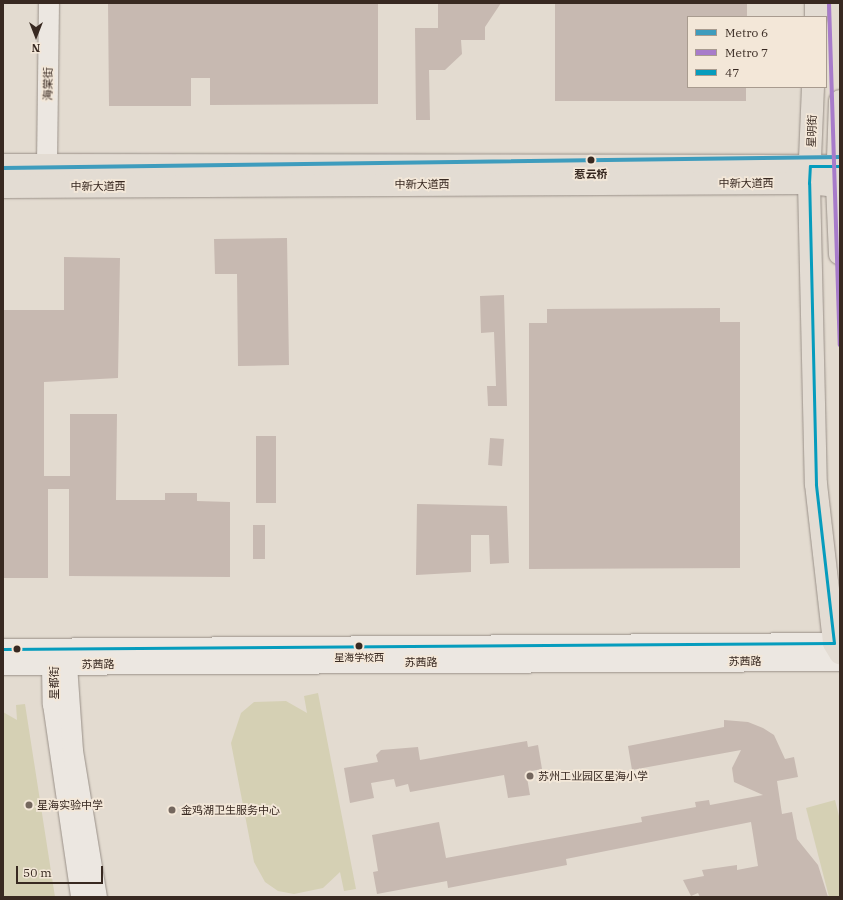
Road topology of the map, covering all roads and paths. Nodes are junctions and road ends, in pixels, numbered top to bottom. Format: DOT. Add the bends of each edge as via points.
graph roads {
  1 [pos="49,3"];
  2 [pos="816,3"];
  3 [pos="816,16"];
  4 [pos="813,88"];
  5 [pos="840,101"];
  6 [pos="3,165"];
  7 [pos="47,165"];
  8 [pos="810,175"];
  9 [pos="839,176"];
  10 [pos="3,187"];
  11 [pos="840,254"];
  12 [pos="3,649"];
  13 [pos="839,650"];
  14 [pos="59,660"];
  15 [pos="3,665"];
  16 [pos="81,897"];
  17 [pos="97,897"];
  1 -- 7 [label="main road, 海棠街"];
  2 -- 3 [label="main road"];
  4 -- 8 [label="main road, 星明街"];
  5 -- 9 [label="main road"];
  6 -- 7 [label="main road, 中新大道西"];
  7 -- 8 [label="main road, 中新大道西"];
  8 -- 9 [label="main road, 中新大道西"];
  8 -- 10 [label="main road, 中新大道西"];
  8 -- 13 [label="main road, 星明街" via="816,484"];
  9 -- 11 [label="main road"];
  12 -- 14 [label="main road, 苏茜路"];
  13 -- 14 [label="main road, 苏茜路"];
  14 -- 15 [label="main road, 苏茜路"];
  14 -- 16 [label="main road, 星都街" via="59,753"];
  14 -- 17 [label="main road, 星都街"];
}
